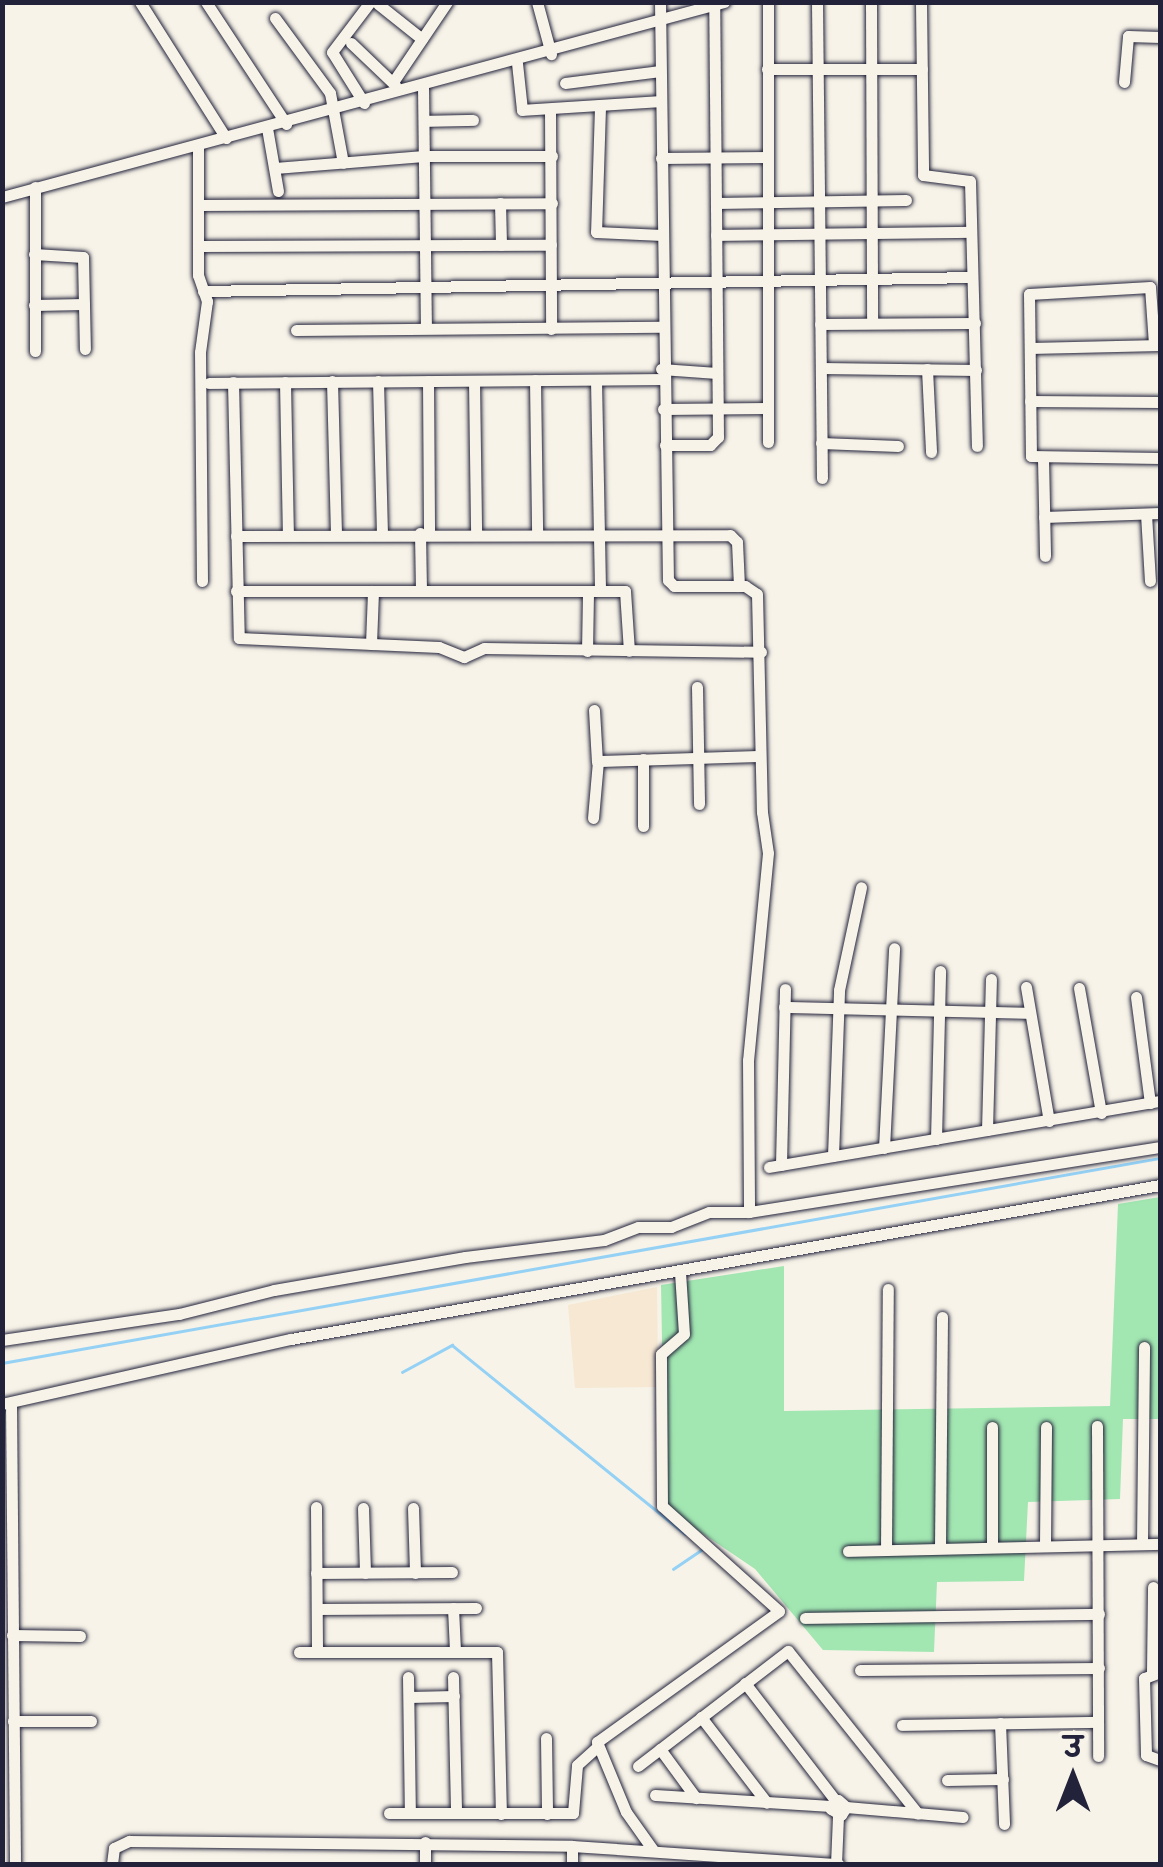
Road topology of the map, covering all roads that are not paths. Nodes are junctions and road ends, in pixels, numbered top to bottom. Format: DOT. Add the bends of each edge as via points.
graph roads {
  1 [pos="140,2"];
  2 [pos="206,2"];
  3 [pos="447,2"];
  4 [pos="660,2"];
  5 [pos="768,2"];
  6 [pos="818,2"];
  7 [pos="870,2"];
  8 [pos="921,2"];
  9 [pos="542,4"];
  10 [pos="719,4"];
  11 [pos="368,5"];
  12 [pos="694,8"];
  13 [pos="275,18"];
  14 [pos="658,24"];
  15 [pos="1160,37"];
  16 [pos="422,39"];
  17 [pos="351,42"];
  18 [pos="551,54"];
  19 [pos="516,63"];
  20 [pos="767,69"];
  21 [pos="922,69"];
  22 [pos="818,70"];
  23 [pos="871,70"];
  24 [pos="660,71"];
  25 [pos="1124,82"];
  26 [pos="565,83"];
  27 [pos="423,86"];
  28 [pos="397,87"];
  29 [pos="660,101"];
  30 [pos="364,103"];
  31 [pos="600,107"];
  32 [pos="550,111"];
  33 [pos="335,112"];
  34 [pos="473,120"];
  35 [pos="424,122"];
  36 [pos="286,124"];
  37 [pos="267,128"];
  38 [pos="226,138"];
  39 [pos="198,146"];
  40 [pos="424,156"];
  41 [pos="552,156"];
  42 [pos="768,157"];
  43 [pos="662,158"];
  44 [pos="715,158"];
  45 [pos="344,163"];
  46 [pos="275,168"];
  47 [pos="35,188"];
  48 [pos="278,192"];
  49 [pos="2,197"];
  50 [pos="906,200"];
  51 [pos="872,201"];
  52 [pos="552,203"];
  53 [pos="716,203"];
  54 [pos="820,203"];
  55 [pos="500,204"];
  56 [pos="768,204"];
  57 [pos="198,206"];
  58 [pos="424,206"];
  59 [pos="971,232"];
  60 [pos="871,233"];
  61 [pos="662,235"];
  62 [pos="819,235"];
  63 [pos="716,236"];
  64 [pos="768,236"];
  65 [pos="501,245"];
  66 [pos="551,245"];
  67 [pos="198,246"];
  68 [pos="424,246"];
  69 [pos="34,254"];
  70 [pos="972,277"];
  71 [pos="872,278"];
  72 [pos="820,279"];
  73 [pos="767,280"];
  74 [pos="716,282"];
  75 [pos="660,283"];
  76 [pos="550,286"];
  77 [pos="426,288"];
  78 [pos="204,291"];
  79 [pos="84,304"];
  80 [pos="34,305"];
  81 [pos="872,323"];
  82 [pos="975,323"];
  83 [pos="820,324"];
  84 [pos="660,326"];
  85 [pos="426,328"];
  86 [pos="551,329"];
  87 [pos="296,330"];
  88 [pos="1157,344"];
  89 [pos="84,348"];
  90 [pos="1030,348"];
  91 [pos="34,351"];
  92 [pos="821,368"];
  93 [pos="927,369"];
  94 [pos="976,370"];
  95 [pos="717,373"];
  96 [pos="662,374"];
  97 [pos="535,380"];
  98 [pos="596,380"];
  99 [pos="332,381"];
  100 [pos="428,381"];
  101 [pos="474,381"];
  102 [pos="233,382"];
  103 [pos="285,382"];
  104 [pos="378,382"];
  105 [pos="209,383"];
  106 [pos="1030,401"];
  107 [pos="1160,402"];
  108 [pos="717,408"];
  109 [pos="766,408"];
  110 [pos="663,409"];
  111 [pos="768,442"];
  112 [pos="821,443"];
  113 [pos="665,446"];
  114 [pos="898,446"];
  115 [pos="977,446"];
  116 [pos="931,452"];
  117 [pos="1043,458"];
  118 [pos="1160,458"];
  119 [pos="822,478"];
  120 [pos="1160,513"];
  121 [pos="1146,514"];
  122 [pos="1044,516"];
  123 [pos="476,531"];
  124 [pos="537,532"];
  125 [pos="598,532"];
  126 [pos="666,532"];
  127 [pos="336,533"];
  128 [pos="382,533"];
  129 [pos="425,533"];
  130 [pos="288,534"];
  131 [pos="236,536"];
  132 [pos="1154,553"];
  133 [pos="1045,556"];
  134 [pos="202,581"];
  135 [pos="1150,582"];
  136 [pos="739,586"];
  137 [pos="421,590"];
  138 [pos="373,591"];
  139 [pos="594,591"];
  140 [pos="236,592"];
  141 [pos="371,644"];
  142 [pos="588,651"];
  143 [pos="629,651"];
  144 [pos="762,652"];
  145 [pos="697,686"];
  146 [pos="594,710"];
  147 [pos="760,756"];
  148 [pos="699,758"];
  149 [pos="643,759"];
  150 [pos="597,762"];
  151 [pos="700,804"];
  152 [pos="594,818"];
  153 [pos="643,826"];
  154 [pos="861,887"];
  155 [pos="894,948"];
  156 [pos="940,971"];
  157 [pos="991,979"];
  158 [pos="1026,987"];
  159 [pos="1079,988"];
  160 [pos="785,989"];
  161 [pos="1136,997"];
  162 [pos="784,1008"];
  163 [pos="839,1011"];
  164 [pos="1029,1013"];
  165 [pos="891,1014"];
  166 [pos="990,1014"];
  167 [pos="939,1015"];
  168 [pos="1155,1102"];
  169 [pos="1102,1113"];
  170 [pos="1049,1122"];
  171 [pos="987,1130"];
  172 [pos="936,1139"];
  173 [pos="884,1148"];
  174 [pos="1160,1148"];
  175 [pos="832,1156"];
  176 [pos="1160,1185"];
  177 [pos="749,1212"];
  178 [pos="680,1272"];
  179 [pos="888,1289"];
  180 [pos="942,1317"];
  181 [pos="2,1340"];
  182 [pos="1144,1347"];
  183 [pos="7,1404"];
  184 [pos="1097,1426"];
  185 [pos="992,1427"];
  186 [pos="1046,1427"];
  187 [pos="316,1506"];
  188 [pos="363,1508"];
  189 [pos="413,1508"];
  190 [pos="1098,1544"];
  191 [pos="1142,1544"];
  192 [pos="1160,1544"];
  193 [pos="1044,1545"];
  194 [pos="992,1546"];
  195 [pos="940,1548"];
  196 [pos="848,1550"];
  197 [pos="886,1550"];
  198 [pos="452,1572"];
  199 [pos="365,1573"];
  200 [pos="414,1573"];
  201 [pos="316,1574"];
  202 [pos="1152,1587"];
  203 [pos="454,1608"];
  204 [pos="476,1608"];
  205 [pos="317,1609"];
  206 [pos="1098,1614"];
  207 [pos="806,1618"];
  208 [pos="9,1628"];
  209 [pos="80,1636"];
  210 [pos="455,1651"];
  211 [pos="299,1652"];
  212 [pos="318,1652"];
  213 [pos="1099,1668"];
  214 [pos="860,1670"];
  215 [pos="1156,1672"];
  216 [pos="408,1677"];
  217 [pos="454,1677"];
  218 [pos="744,1682"];
  219 [pos="408,1696"];
  220 [pos="454,1696"];
  221 [pos="701,1717"];
  222 [pos="13,1721"];
  223 [pos="91,1721"];
  224 [pos="1098,1722"];
  225 [pos="1000,1723"];
  226 [pos="902,1724"];
  227 [pos="546,1738"];
  228 [pos="596,1748"];
  229 [pos="660,1749"];
  230 [pos="1098,1756"];
  231 [pos="1160,1760"];
  232 [pos="638,1766"];
  233 [pos="1003,1779"];
  234 [pos="946,1780"];
  235 [pos="655,1794"];
  236 [pos="696,1798"];
  237 [pos="767,1803"];
  238 [pos="838,1807"];
  239 [pos="389,1813"];
  240 [pos="410,1813"];
  241 [pos="456,1813"];
  242 [pos="501,1814"];
  243 [pos="547,1814"];
  244 [pos="918,1814"];
  245 [pos="963,1817"];
  246 [pos="1004,1824"];
  247 [pos="425,1842"];
  248 [pos="572,1846"];
  249 [pos="654,1850"];
  250 [pos="752,1861"];
  251 [pos="15,1864"];
  252 [pos="112,1864"];
  253 [pos="425,1864"];
  254 [pos="572,1864"];
  255 [pos="837,1864"];
  1 -- 38 [label="street"];
  2 -- 36 [label="street"];
  3 -- 16 [label="street"];
  4 -- 14 [label="street"];
  5 -- 20 [label="street"];
  6 -- 22 [label="street"];
  7 -- 23 [label="street"];
  8 -- 21 [label="street"];
  9 -- 18 [label="street"];
  10 -- 12 [label="street"];
  10 -- 44 [label="street"];
  11 -- 16 [label="street"];
  11 -- 30 [label="street" via="332,52"];
  12 -- 14 [label="street"];
  13 -- 33 [label="street" via="330,93"];
  14 -- 18 [label="street"];
  14 -- 24 [label="street"];
  15 -- 25 [label="street" via="1128,36"];
  16 -- 28 [label="street"];
  17 -- 28 [label="street"];
  18 -- 19 [label="street"];
  19 -- 27 [label="street"];
  19 -- 32 [label="street" via="520,109"];
  20 -- 22 [label="street"];
  20 -- 42 [label="street"];
  21 -- 23 [label="street"];
  21 -- 59 [label="street" via="923,175 970,180"];
  22 -- 23 [label="street"];
  22 -- 54 [label="street"];
  23 -- 51 [label="street"];
  24 -- 26 [label="street"];
  24 -- 29 [label="street"];
  27 -- 28 [label="street"];
  27 -- 35 [label="street"];
  28 -- 30 [label="street"];
  29 -- 31 [label="street"];
  29 -- 43 [label="street"];
  30 -- 33 [label="street"];
  31 -- 32 [label="street"];
  31 -- 61 [label="street" via="596,232"];
  32 -- 41 [label="street"];
  33 -- 36 [label="street"];
  33 -- 45 [label="street"];
  34 -- 35 [label="street"];
  35 -- 40 [label="street"];
  36 -- 37 [label="street"];
  37 -- 38 [label="street"];
  37 -- 46 [label="street"];
  38 -- 39 [label="street"];
  39 -- 47 [label="street"];
  39 -- 57 [label="street"];
  40 -- 41 [label="street"];
  40 -- 45 [label="street"];
  40 -- 58 [label="street"];
  41 -- 52 [label="street"];
  42 -- 44 [label="street"];
  42 -- 56 [label="street"];
  43 -- 44 [label="street"];
  43 -- 61 [label="street"];
  44 -- 53 [label="street"];
  45 -- 46 [label="street"];
  46 -- 48 [label="street"];
  47 -- 49 [label="street"];
  47 -- 69 [label="street"];
  50 -- 51 [label="street"];
  51 -- 54 [label="street"];
  51 -- 60 [label="street"];
  52 -- 55 [label="street"];
  52 -- 66 [label="street"];
  53 -- 56 [label="street"];
  53 -- 63 [label="street"];
  54 -- 56 [label="street"];
  54 -- 62 [label="street"];
  55 -- 58 [label="street"];
  55 -- 65 [label="street"];
  56 -- 64 [label="street"];
  57 -- 58 [label="street"];
  57 -- 67 [label="street"];
  58 -- 68 [label="street"];
  59 -- 60 [label="street"];
  59 -- 70 [label="street"];
  60 -- 62 [label="street"];
  60 -- 71 [label="street"];
  61 -- 75 [label="street"];
  62 -- 64 [label="street"];
  62 -- 72 [label="street"];
  63 -- 64 [label="street"];
  63 -- 74 [label="street"];
  64 -- 73 [label="street"];
  65 -- 66 [label="street"];
  65 -- 68 [label="street"];
  66 -- 76 [label="street"];
  67 -- 68 [label="street"];
  67 -- 78 [label="street"];
  68 -- 77 [label="street"];
  69 -- 79 [label="street" via="82,255"];
  69 -- 80 [label="street"];
  70 -- 71 [label="street"];
  70 -- 82 [label="street"];
  71 -- 72 [label="street"];
  71 -- 81 [label="street"];
  72 -- 73 [label="street"];
  72 -- 83 [label="street"];
  73 -- 74 [label="street"];
  73 -- 109 [label="street"];
  74 -- 75 [label="street"];
  74 -- 95 [label="street"];
  75 -- 76 [label="street"];
  75 -- 84 [label="street"];
  76 -- 77 [label="street"];
  76 -- 86 [label="street"];
  77 -- 78 [label="street"];
  77 -- 85 [label="street"];
  78 -- 134 [label="street"];
  79 -- 80 [label="street"];
  79 -- 89 [label="street"];
  80 -- 91 [label="street"];
  81 -- 82 [label="street"];
  81 -- 83 [label="street"];
  82 -- 94 [label="street"];
  83 -- 92 [label="street"];
  84 -- 86 [label="street"];
  84 -- 96 [label="street"];
  85 -- 86 [label="street"];
  85 -- 87 [label="street"];
  88 -- 90 [label="street"];
  88 -- 90 [label="street" via="1154,293 1147,286 1030,291"];
  90 -- 106 [label="street"];
  92 -- 93 [label="street"];
  92 -- 112 [label="street"];
  93 -- 94 [label="street"];
  93 -- 116 [label="street"];
  94 -- 115 [label="street"];
  95 -- 96 [label="street"];
  95 -- 108 [label="street"];
  96 -- 98 [label="street"];
  96 -- 110 [label="street"];
  97 -- 98 [label="street"];
  97 -- 101 [label="street"];
  97 -- 124 [label="street"];
  98 -- 125 [label="street"];
  99 -- 103 [label="street"];
  99 -- 104 [label="street"];
  99 -- 127 [label="street"];
  100 -- 101 [label="street"];
  100 -- 104 [label="street"];
  100 -- 129 [label="street"];
  101 -- 123 [label="street"];
  102 -- 103 [label="street"];
  102 -- 105 [label="street"];
  102 -- 131 [label="street"];
  103 -- 130 [label="street"];
  104 -- 128 [label="street"];
  106 -- 107 [label="street"];
  106 -- 117 [label="street" via="1030,453"];
  108 -- 109 [label="street"];
  108 -- 110 [label="street"];
  108 -- 113 [label="street" via="714,444"];
  109 -- 111 [label="street"];
  110 -- 113 [label="street"];
  112 -- 114 [label="street"];
  112 -- 119 [label="street"];
  113 -- 126 [label="street"];
  117 -- 118 [label="street"];
  117 -- 122 [label="street"];
  120 -- 121 [label="street"];
  121 -- 122 [label="street"];
  121 -- 132 [label="street"];
  122 -- 133 [label="street"];
  123 -- 124 [label="street"];
  123 -- 129 [label="street"];
  124 -- 125 [label="street"];
  125 -- 126 [label="street"];
  125 -- 139 [label="street"];
  126 -- 136 [label="street" via="733,536"];
  126 -- 136 [label="street" via="672,586"];
  127 -- 128 [label="street"];
  127 -- 130 [label="street"];
  128 -- 129 [label="street"];
  129 -- 137 [label="street"];
  130 -- 131 [label="street"];
  131 -- 140 [label="street"];
  132 -- 135 [label="street"];
  136 -- 144 [label="street" via="757,594"];
  137 -- 138 [label="street"];
  137 -- 139 [label="street"];
  138 -- 140 [label="street"];
  138 -- 141 [label="street"];
  139 -- 142 [label="street"];
  139 -- 143 [label="street" via="629,593"];
  140 -- 141 [label="street" via="241,639"];
  141 -- 142 [label="street" via="439,646 464,657 484,648"];
  142 -- 143 [label="street"];
  143 -- 144 [label="street"];
  144 -- 147 [label="street"];
  145 -- 148 [label="street"];
  146 -- 150 [label="street"];
  147 -- 148 [label="street"];
  147 -- 177 [label="street" via="768,853 748,1060"];
  148 -- 149 [label="street"];
  148 -- 151 [label="street"];
  149 -- 150 [label="street"];
  149 -- 153 [label="street"];
  150 -- 152 [label="street"];
  154 -- 163 [label="street"];
  155 -- 165 [label="street"];
  156 -- 167 [label="street"];
  157 -- 166 [label="street"];
  158 -- 164 [label="street"];
  159 -- 169 [label="street"];
  160 -- 162 [label="street"];
  161 -- 168 [label="street"];
  162 -- 163 [label="street"];
  162 -- 175 [label="street" via="775,1166"];
  163 -- 165 [label="street"];
  163 -- 175 [label="street"];
  164 -- 166 [label="street"];
  164 -- 170 [label="street"];
  165 -- 167 [label="street"];
  165 -- 173 [label="street"];
  166 -- 167 [label="street"];
  166 -- 171 [label="street"];
  167 -- 172 [label="street"];
  168 -- 169 [label="street"];
  169 -- 170 [label="street"];
  170 -- 171 [label="street"];
  171 -- 172 [label="street"];
  172 -- 173 [label="street"];
  173 -- 175 [label="street"];
  174 -- 177 [label="street"];
  176 -- 178 [label="street"];
  177 -- 181 [label="street" via="709,1212 604,1240 465,1257 179,1314"];
  178 -- 183 [label="street" via="291,1339"];
  178 -- 228 [label="street" via="684,1334 661,1354 662,1506 779,1613"];
  179 -- 197 [label="street"];
  180 -- 195 [label="street"];
  182 -- 191 [label="street"];
  183 -- 208 [label="street"];
  184 -- 190 [label="street"];
  185 -- 194 [label="street"];
  186 -- 193 [label="street"];
  187 -- 201 [label="street"];
  188 -- 199 [label="street"];
  189 -- 200 [label="street"];
  190 -- 191 [label="street"];
  190 -- 193 [label="street"];
  190 -- 206 [label="street"];
  191 -- 192 [label="street"];
  193 -- 194 [label="street"];
  194 -- 195 [label="street"];
  195 -- 197 [label="street"];
  196 -- 197 [label="street"];
  198 -- 200 [label="street"];
  199 -- 200 [label="street"];
  199 -- 201 [label="street"];
  201 -- 205 [label="street"];
  202 -- 215 [label="street"];
  203 -- 204 [label="street"];
  203 -- 205 [label="street"];
  203 -- 210 [label="street"];
  205 -- 212 [label="street"];
  206 -- 207 [label="street"];
  206 -- 213 [label="street"];
  208 -- 209 [label="street"];
  208 -- 222 [label="street"];
  210 -- 212 [label="street"];
  210 -- 242 [label="street" via="500,1654"];
  211 -- 212 [label="street"];
  213 -- 214 [label="street"];
  213 -- 224 [label="street"];
  215 -- 231 [label="street" via="1144,1678 1146,1755"];
  216 -- 219 [label="street"];
  217 -- 220 [label="street"];
  218 -- 221 [label="street"];
  218 -- 238 [label="street"];
  218 -- 244 [label="street" via="791,1652"];
  219 -- 220 [label="street"];
  219 -- 240 [label="street"];
  220 -- 241 [label="street"];
  221 -- 229 [label="street"];
  221 -- 237 [label="street"];
  222 -- 223 [label="street"];
  222 -- 251 [label="street"];
  224 -- 225 [label="street"];
  224 -- 230 [label="street"];
  225 -- 226 [label="street"];
  225 -- 233 [label="street"];
  227 -- 243 [label="street"];
  228 -- 243 [label="street" via="576,1767 574,1811"];
  228 -- 249 [label="street" via="626,1812"];
  229 -- 232 [label="street"];
  229 -- 236 [label="street"];
  233 -- 234 [label="street"];
  233 -- 246 [label="street"];
  235 -- 236 [label="street"];
  236 -- 237 [label="street"];
  237 -- 238 [label="street"];
  238 -- 244 [label="street"];
  238 -- 255 [label="street"];
  239 -- 240 [label="street"];
  240 -- 241 [label="street"];
  241 -- 242 [label="street"];
  242 -- 243 [label="street"];
  244 -- 245 [label="street"];
  247 -- 248 [label="street"];
  247 -- 252 [label="street" via="129,1841 114,1848"];
  247 -- 253 [label="street"];
  248 -- 249 [label="street"];
  248 -- 254 [label="street"];
  249 -- 250 [label="street"];
  250 -- 255 [label="street"];
}
